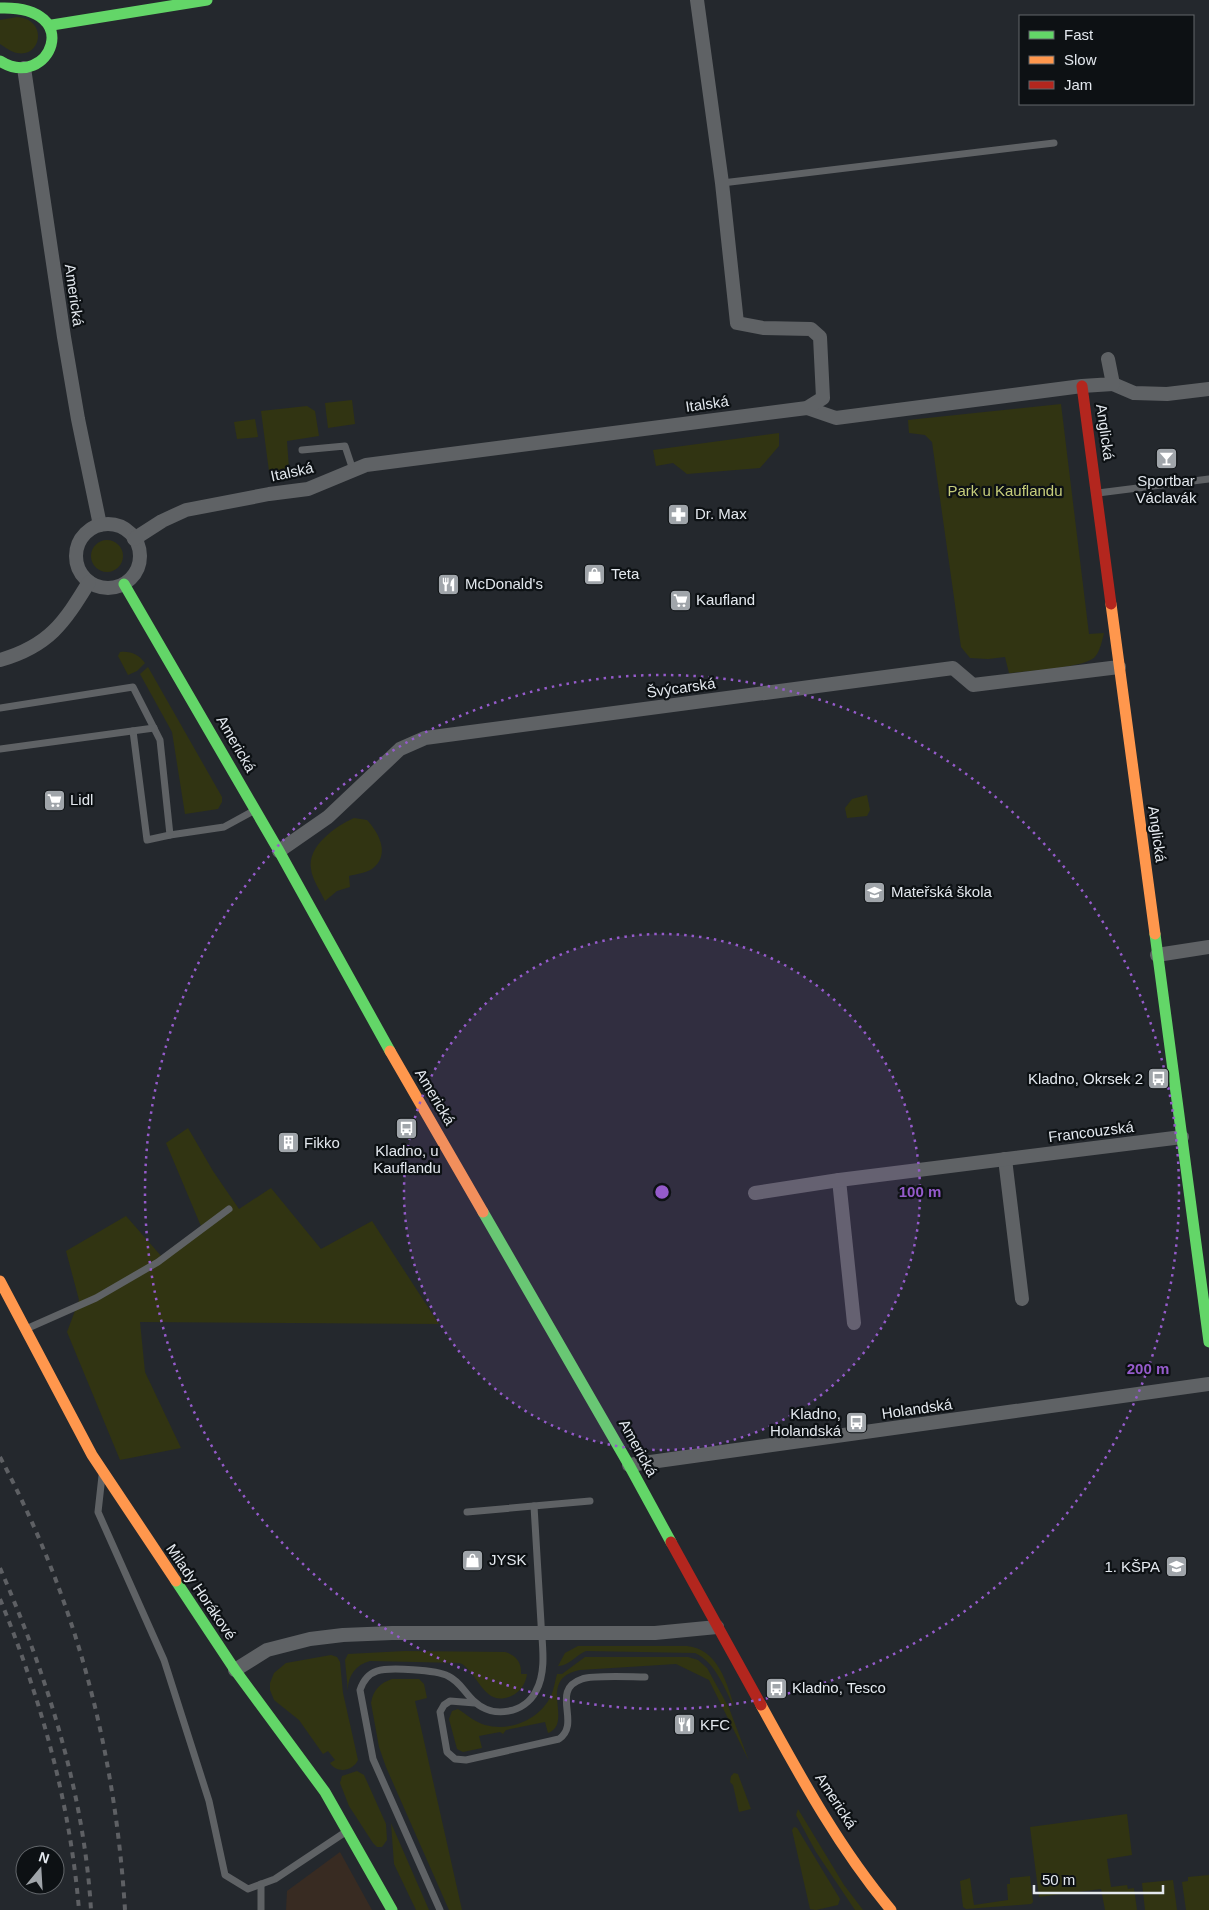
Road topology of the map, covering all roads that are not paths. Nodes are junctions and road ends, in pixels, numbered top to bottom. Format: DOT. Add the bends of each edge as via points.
graph roads {
  1 [pos="207,0"];
  2 [pos="696,0"];
  3 [pos="0,8"];
  4 [pos="52,25"];
  5 [pos="0,61"];
  6 [pos="24,68"];
  7 [pos="1054,143"];
  8 [pos="722,183"];
  9 [pos="1108,359"];
  10 [pos="1113,384"];
  11 [pos="1082,386"];
  12 [pos="1209,389"];
  13 [pos="806,408"];
  14 [pos="302,450"];
  15 [pos="353,470"];
  16 [pos="1209,479"];
  17 [pos="1097,493"];
  18 [pos="100,525"];
  19 [pos="134,538"];
  20 [pos="89,582"];
  21 [pos="124,584"];
  22 [pos="0,660"];
  23 [pos="1119,667"];
  24 [pos="0,708"];
  25 [pos="154,728"];
  26 [pos="133,731"];
  27 [pos="0,748"];
  28 [pos="256,810"];
  29 [pos="170,835"];
  30 [pos="279,851"];
  31 [pos="1209,947"];
  32 [pos="1157,955"];
  33 [pos="1182,1137"];
  34 [pos="1005,1159"];
  35 [pos="839,1180"];
  36 [pos="755,1193"];
  37 [pos="229,1209"];
  38 [pos="0,1281"];
  39 [pos="1022,1299"];
  40 [pos="854,1323"];
  41 [pos="25,1329"];
  42 [pos="1209,1342"];
  43 [pos="1209,1384"];
  44 [pos="629,1465"];
  45 [pos="102,1471"];
  46 [pos="590,1501"];
  47 [pos="534,1506"];
  48 [pos="467,1512"];
  49 [pos="717,1627"];
  50 [pos="541,1633"];
  51 [pos="235,1670"];
  52 [pos="645,1677"];
  53 [pos="475,1703"];
  54 [pos="348,1831"];
  55 [pos="261,1884"];
  56 [pos="261,1910"];
  57 [pos="392,1910"];
  58 [pos="440,1910"];
  59 [pos="891,1910"];
  1 -- 4 [label="street"];
  2 -- 8 [label="street, Italská"];
  3 -- 4 [label="street" via="13,2 31,4 46,14"];
  4 -- 6 [label="street" via="53,37 48,53 40,61"];
  5 -- 6 [label="street"];
  6 -- 18 [label="street, Americká" via="64,337"];
  7 -- 8 [label="lane"];
  8 -- 13 [label="street, Italská" via="737,323 763,328 811,330 820,337 823,398"];
  9 -- 10 [label="street, Anglická"];
  10 -- 11 [label="street, Anglická"];
  10 -- 12 [label="street" via="1134,393 1167,394"];
  11 -- 13 [label="street" via="836,418"];
  11 -- 17 [label="street, Anglická"];
  13 -- 15 [label="street, Italská" via="380,463"];
  14 -- 15 [label="lane" via="345,446"];
  15 -- 19 [label="street, Italská" via="308,488 186,510"];
  16 -- 17 [label="lane"];
  17 -- 23 [label="street, Anglická"];
  18 -- 19 [label="street" via="112,524"];
  18 -- 20 [label="street" via="85,534 76,550 78,568"];
  19 -- 21 [label="street" via="140,560 136,572"];
  20 -- 21 [label="street" via="106,588"];
  20 -- 22 [label="street" via="58,629 27,651"];
  21 -- 28 [label="street, Americká"];
  23 -- 30 [label="street, Švýcarská" via="973,685 953,668 424,738 400,749 328,816"];
  23 -- 32 [label="street, Anglická"];
  24 -- 25 [label="lane" via="133,687"];
  25 -- 26 [label="lane"];
  25 -- 29 [label="lane" via="160,740"];
  26 -- 27 [label="lane"];
  26 -- 29 [label="lane" via="147,840"];
  28 -- 29 [label="lane" via="224,827"];
  28 -- 30 [label="street, Americká"];
  30 -- 44 [label="street, Americká" via="376,1030"];
  31 -- 32 [label="street"];
  32 -- 33 [label="street, Anglická"];
  33 -- 34 [label="street, Francouzská"];
  33 -- 42 [label="street, Anglická"];
  34 -- 35 [label="street, Francouzská"];
  34 -- 39 [label="street"];
  35 -- 36 [label="street, Francouzská"];
  35 -- 40 [label="street"];
  37 -- 41 [label="lane" via="158,1262 96,1298"];
  38 -- 41 [label="street, Milady Horákové"];
  41 -- 45 [label="street, Milady Horákové"];
  43 -- 44 [label="street, Holandská"];
  44 -- 49 [label="street, Americká"];
  45 -- 51 [label="street, Milady Horákové"];
  45 -- 55 [label="lane" via="98,1512 164,1660 209,1801 225,1875 248,1889"];
  46 -- 47 [label="lane"];
  47 -- 48 [label="lane"];
  47 -- 50 [label="lane"];
  49 -- 50 [label="street" via="655,1633"];
  49 -- 59 [label="street, Americká" via="811,1796"];
  50 -- 51 [label="street" via="392,1633 310,1639 267,1650"];
  50 -- 53 [label="lane" via="542,1676 530,1699 520,1708 503,1712"];
  51 -- 54 [label="street, Milady Horákové" via="325,1792"];
  52 -- 53 [label="lane" via="577,1681 567,1692 565,1701 569,1725 559,1739 462,1761 452,1758 446,1748 440,1717 442,1708 454,1700"];
  53 -- 58 [label="lane" via="453,1678 435,1671 380,1670 368,1676 360,1690 373,1759"];
  54 -- 55 [label="lane" via="275,1879"];
  54 -- 57 [label="street, Milady Horákové"];
  55 -- 56 [label="lane"];
}
